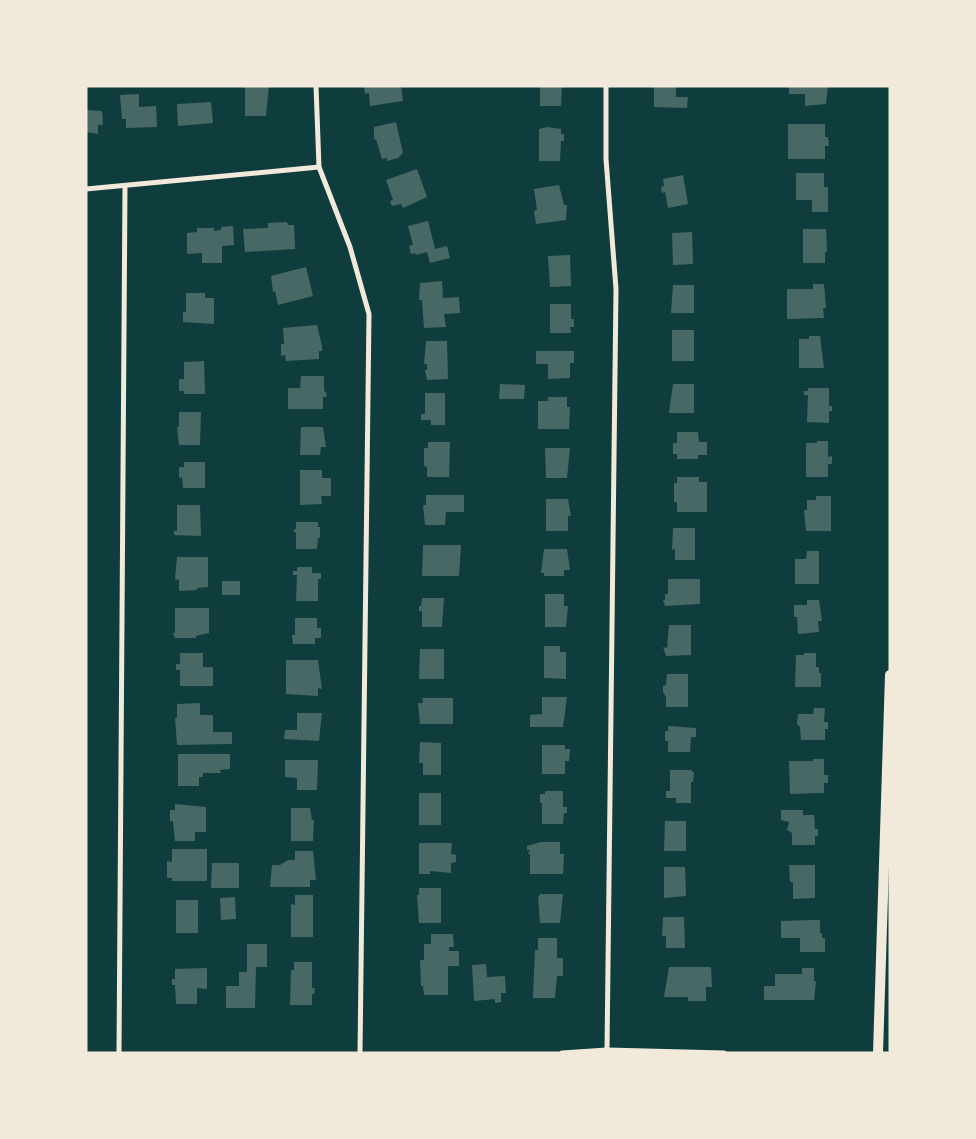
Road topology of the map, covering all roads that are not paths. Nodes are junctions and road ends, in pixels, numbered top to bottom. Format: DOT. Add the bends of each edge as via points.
graph roads {
  1 [pos="316,86"];
  2 [pos="606,86"];
  3 [pos="318,167"];
  4 [pos="125,187"];
  5 [pos="86,189"];
  6 [pos="890,675"];
  7 [pos="606,1050"];
  8 [pos="119,1053"];
  9 [pos="360,1053"];
  10 [pos="562,1053"];
  11 [pos="724,1053"];
  12 [pos="878,1053"];
  1 -- 3 [label="street"];
  2 -- 7 [label="street" via="606,159 616,289"];
  3 -- 4 [label="street"];
  3 -- 9 [label="street" via="350,247 370,314"];
  4 -- 5 [label="street"];
  4 -- 8 [label="street"];
  6 -- 12 [label="main road"];
  7 -- 10 [label="street"];
  7 -- 11 [label="street"];
}
